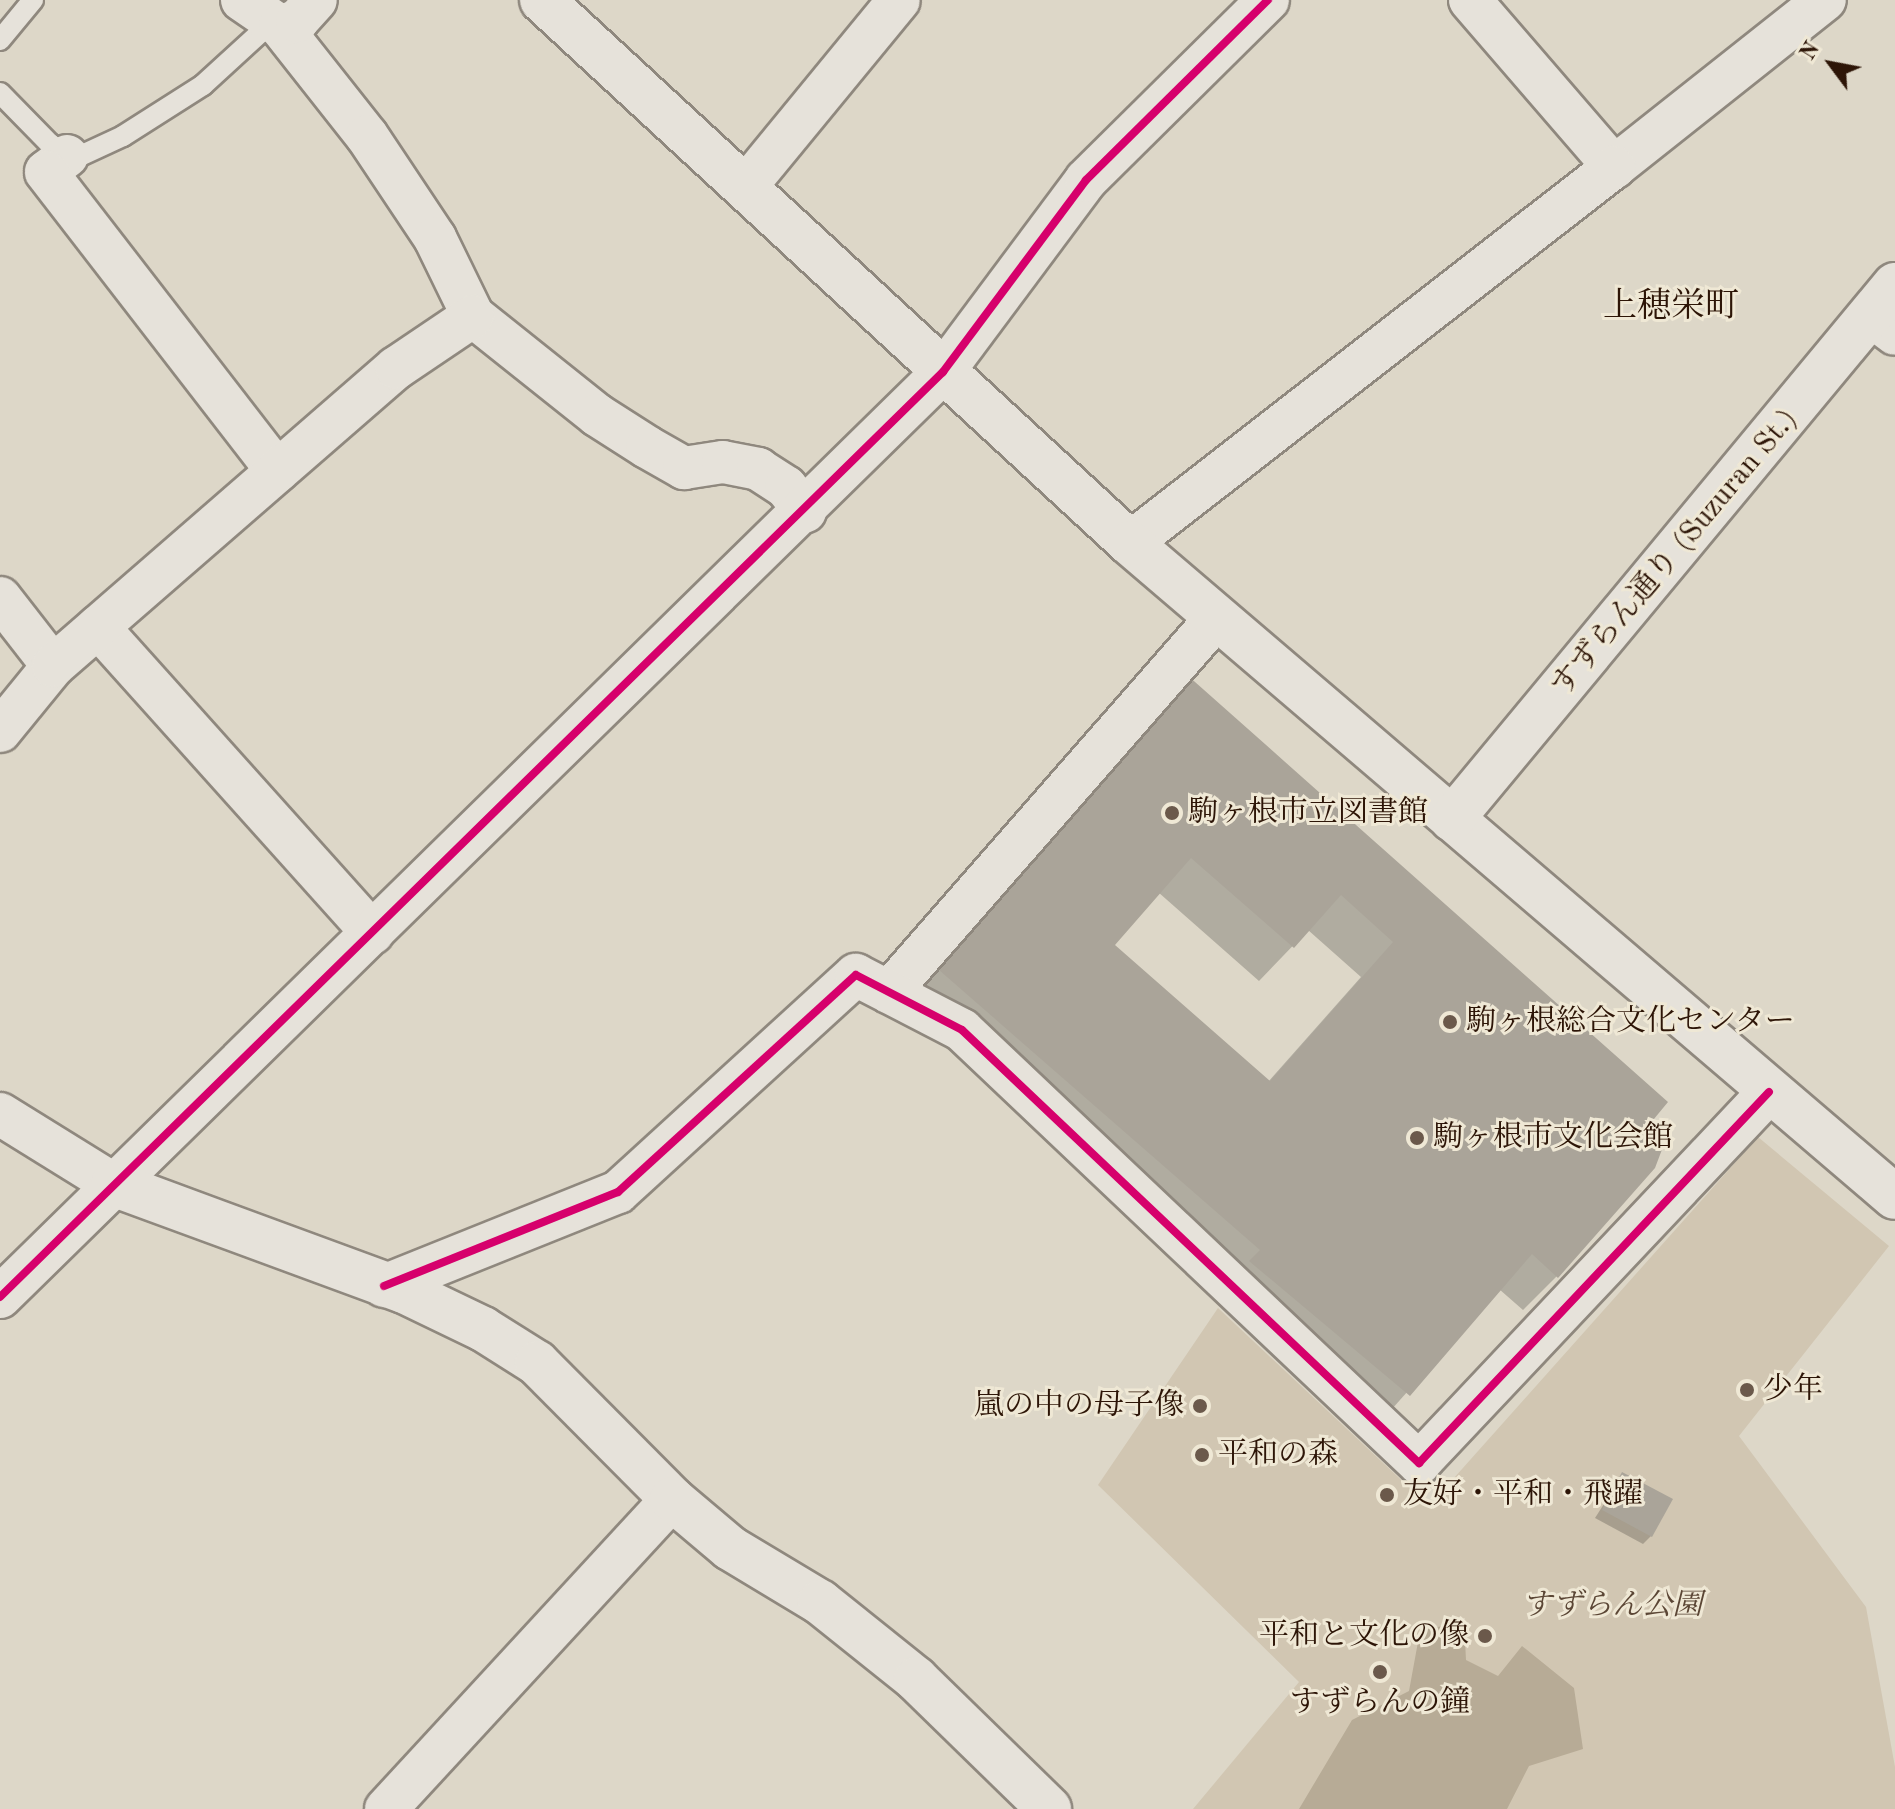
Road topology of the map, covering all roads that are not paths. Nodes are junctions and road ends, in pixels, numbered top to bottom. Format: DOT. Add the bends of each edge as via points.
graph roads {
  1 [pos="33,0"];
  2 [pos="242,0"];
  3 [pos="316,0"];
  4 [pos="542,0"];
  5 [pos="899,0"];
  6 [pos="1268,0"];
  7 [pos="1470,0"];
  8 [pos="1825,0"];
  9 [pos="280,26"];
  10 [pos="0,40"];
  11 [pos="0,93"];
  12 [pos="67,156"];
  13 [pos="1614,167"];
  14 [pos="747,185"];
  15 [pos="1887,311"];
  16 [pos="473,316"];
  17 [pos="943,372"];
  18 [pos="277,471"];
  19 [pos="805,511"];
  20 [pos="1130,543"];
  21 [pos="0,598"];
  22 [pos="1217,617"];
  23 [pos="98,627"];
  24 [pos="53,666"];
  25 [pos="0,731"];
  26 [pos="1452,819"];
  27 [pos="373,933"];
  28 [pos="889,992"];
  29 [pos="1769,1092"];
  30 [pos="0,1114"];
  31 [pos="113,1184"];
  32 [pos="1895,1197"];
  33 [pos="384,1286"];
  34 [pos="0,1297"];
  35 [pos="672,1499"];
  36 [pos="386,1809"];
  37 [pos="1049,1809"];
  1 -- 10 [label="lane"];
  2 -- 9 [label="street"];
  3 -- 9 [label="street" via="297,21"];
  4 -- 14 [label="street"];
  5 -- 14 [label="street"];
  6 -- 17 [label="street" via="1086,180"];
  7 -- 13 [label="street"];
  8 -- 13 [label="street"];
  9 -- 12 [label="lane" via="261,32 203,85 123,136 80,156"];
  9 -- 16 [label="street" via="376,148 435,238"];
  11 -- 12 [label="lane"];
  12 -- 18 [label="street" via="46,172"];
  13 -- 20 [label="street"];
  14 -- 17 [label="street"];
  15 -- 26 [label="street, すずらん通り (Suzuran St.)"];
  16 -- 18 [label="street" via="396,368"];
  16 -- 19 [label="street" via="597,415 647,447 684,468 723,462 758,469 786,487"];
  17 -- 19 [label="street"];
  17 -- 20 [label="street"];
  18 -- 23 [label="street"];
  19 -- 27 [label="street"];
  20 -- 22 [label="street"];
  21 -- 24 [label="street"];
  22 -- 26 [label="street"];
  22 -- 28 [label="street"];
  23 -- 24 [label="street"];
  23 -- 27 [label="street"];
  24 -- 25 [label="street"];
  26 -- 29 [label="street"];
  27 -- 31 [label="street"];
  28 -- 29 [label="street" via="962,1030 1419,1463"];
  28 -- 33 [label="street" via="856,975 618,1192"];
  29 -- 32 [label="street"];
  30 -- 31 [label="street"];
  31 -- 33 [label="street"];
  31 -- 34 [label="street"];
  33 -- 35 [label="street" via="483,1329 537,1363"];
  35 -- 36 [label="street"];
  35 -- 37 [label="street" via="730,1548 820,1602 916,1679"];
}
